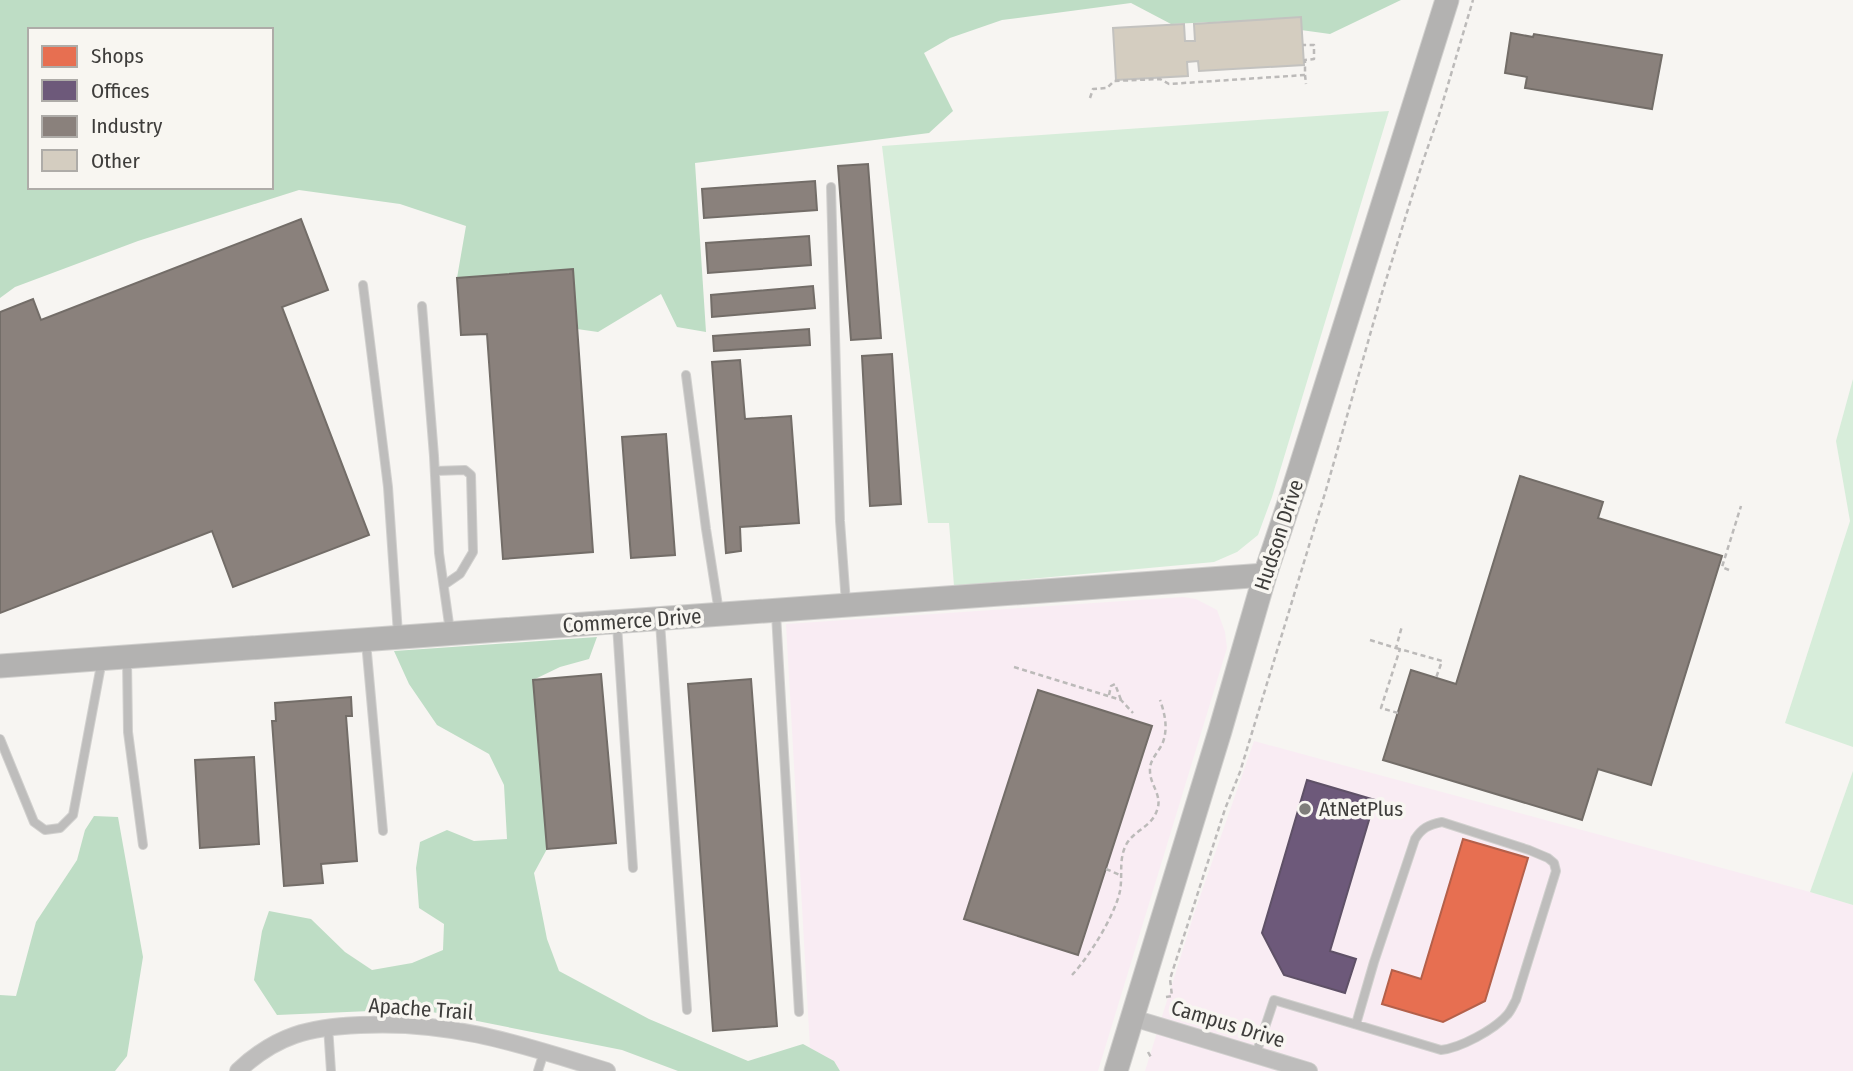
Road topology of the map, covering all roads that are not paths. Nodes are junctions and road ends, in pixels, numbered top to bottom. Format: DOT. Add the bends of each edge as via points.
graph roads {
  1 [pos="1447,0"];
  2 [pos="831,187"];
  3 [pos="363,285"];
  4 [pos="422,306"];
  5 [pos="686,375"];
  6 [pos="435,471"];
  7 [pos="1265,575"];
  8 [pos="444,585"];
  9 [pos="846,606"];
  10 [pos="776,611"];
  11 [pos="719,615"];
  12 [pos="660,619"];
  13 [pos="617,622"];
  14 [pos="451,634"];
  15 [pos="398,637"];
  16 [pos="366,639"];
  17 [pos="127,657"];
  18 [pos="102,659"];
  19 [pos="0,666"];
  20 [pos="0,739"];
  21 [pos="383,831"];
  22 [pos="143,845"];
  23 [pos="633,868"];
  24 [pos="687,1010"];
  25 [pos="799,1012"];
  26 [pos="1133,1017"];
  27 [pos="1356,1024"];
  28 [pos="328,1026"];
  29 [pos="544,1052"];
  30 [pos="1255,1054"];
  31 [pos="238,1071"];
  32 [pos="331,1071"];
  33 [pos="538,1071"];
  34 [pos="607,1071"];
  35 [pos="1116,1071"];
  36 [pos="1309,1071"];
  1 -- 7 [label="street, Hudson Drive"];
  2 -- 9 [label="lane"];
  3 -- 15 [label="lane" via="388,487"];
  4 -- 6 [label="lane"];
  5 -- 11 [label="lane"];
  6 -- 8 [label="lane"];
  6 -- 8 [label="lane" via="465,470 471,475 473,552 460,574"];
  7 -- 9 [label="street, Commerce Drive"];
  7 -- 26 [label="street, Hudson Drive"];
  8 -- 14 [label="lane"];
  9 -- 10 [label="street, Commerce Drive"];
  10 -- 11 [label="street, Commerce Drive"];
  10 -- 25 [label="lane"];
  11 -- 12 [label="street, Commerce Drive"];
  12 -- 13 [label="street, Commerce Drive"];
  12 -- 24 [label="lane"];
  13 -- 14 [label="street, Commerce Drive"];
  13 -- 23 [label="lane"];
  14 -- 15 [label="street, Commerce Drive"];
  15 -- 16 [label="street, Commerce Drive"];
  16 -- 17 [label="street, Commerce Drive"];
  16 -- 21 [label="lane"];
  17 -- 18 [label="street, Commerce Drive"];
  17 -- 22 [label="lane" via="128,732"];
  18 -- 19 [label="street, Commerce Drive"];
  18 -- 20 [label="lane" via="74,815 60,828 45,830 34,822"];
  26 -- 30 [label="street, Campus Drive"];
  26 -- 35 [label="street, Hudson Drive"];
  27 -- 27 [label="lane" via="1450,1049 1499,1023 1516,1000 1556,871 1554,863 1529,850 1442,822 1421,830"];
  27 -- 30 [label="lane" via="1274,1000"];
  28 -- 29 [label="street, Apache Trail" via="421,1025 479,1034"];
  28 -- 31 [label="street, Apache Trail" via="276,1042"];
  28 -- 32 [label="lane"];
  29 -- 33 [label="lane"];
  29 -- 34 [label="street, Apache Trail"];
  30 -- 36 [label="street, Campus Drive"];
}
